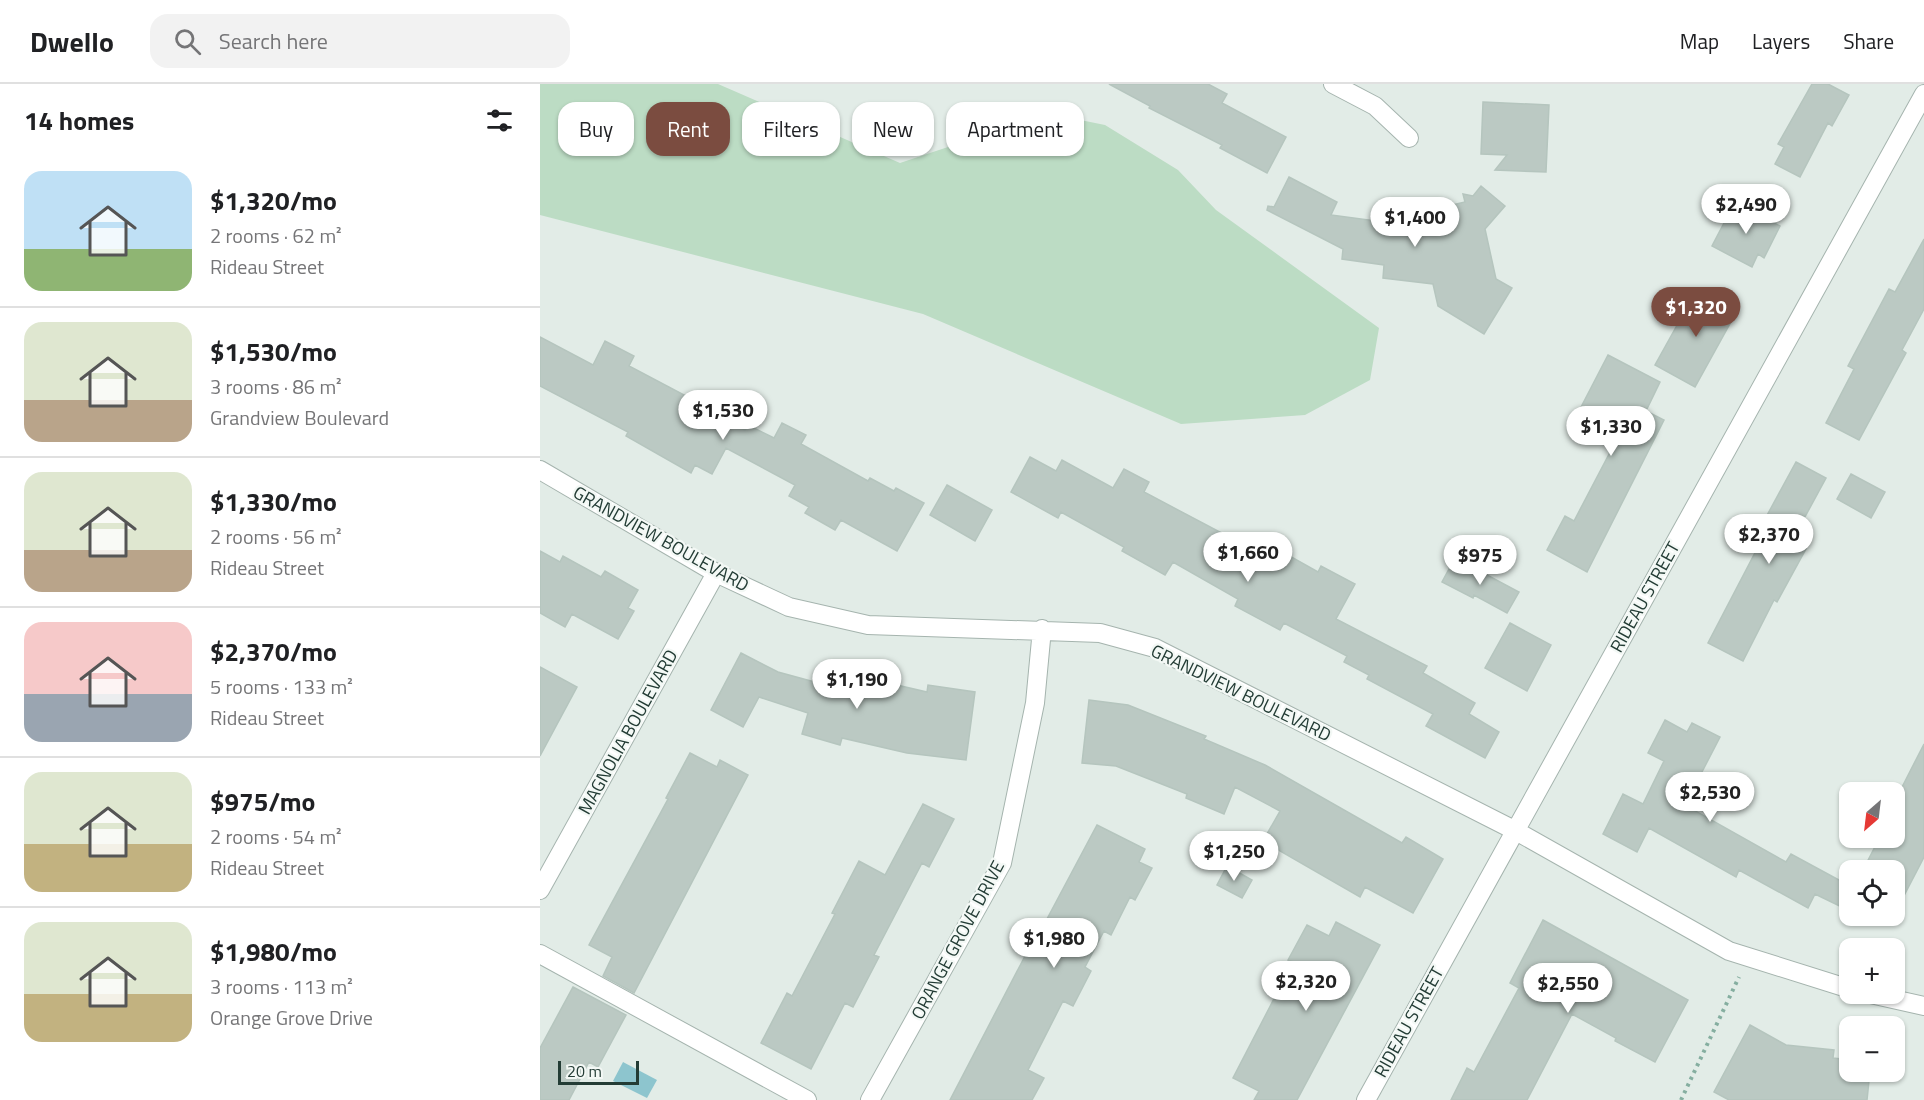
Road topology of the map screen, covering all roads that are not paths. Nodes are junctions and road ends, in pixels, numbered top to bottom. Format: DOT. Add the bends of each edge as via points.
graph roads {
  1 [pos="1333,84"];
  2 [pos="1924,94"];
  3 [pos="1409,138"];
  4 [pos="540,470"];
  5 [pos="716,573"];
  6 [pos="1042,629"];
  7 [pos="1516,831"];
  8 [pos="540,890"];
  9 [pos="540,954"];
  10 [pos="1839,986"];
  11 [pos="1905,1002"];
  12 [pos="1924,1006"];
  13 [pos="807,1100"];
  14 [pos="870,1100"];
  15 [pos="1366,1100"];
  1 -- 3 [label="street" via="1375,106"];
  2 -- 7 [label="street, RIDEAU STREET"];
  4 -- 5 [label="street, GRANDVIEW BOULEVARD"];
  5 -- 6 [label="street, GRANDVIEW BOULEVARD" via="789,607 868,625"];
  5 -- 8 [label="street, MAGNOLIA BOULEVARD"];
  6 -- 7 [label="street, GRANDVIEW BOULEVARD" via="1100,633 1155,648"];
  6 -- 14 [label="street, ORANGE GROVE DRIVE" via="1035,703 1002,863"];
  7 -- 10 [label="street, GRANDVIEW BOULEVARD" via="1729,951"];
  7 -- 15 [label="street, RIDEAU STREET"];
  9 -- 13 [label="street"];
  11 -- 12 [label="street"];
}
